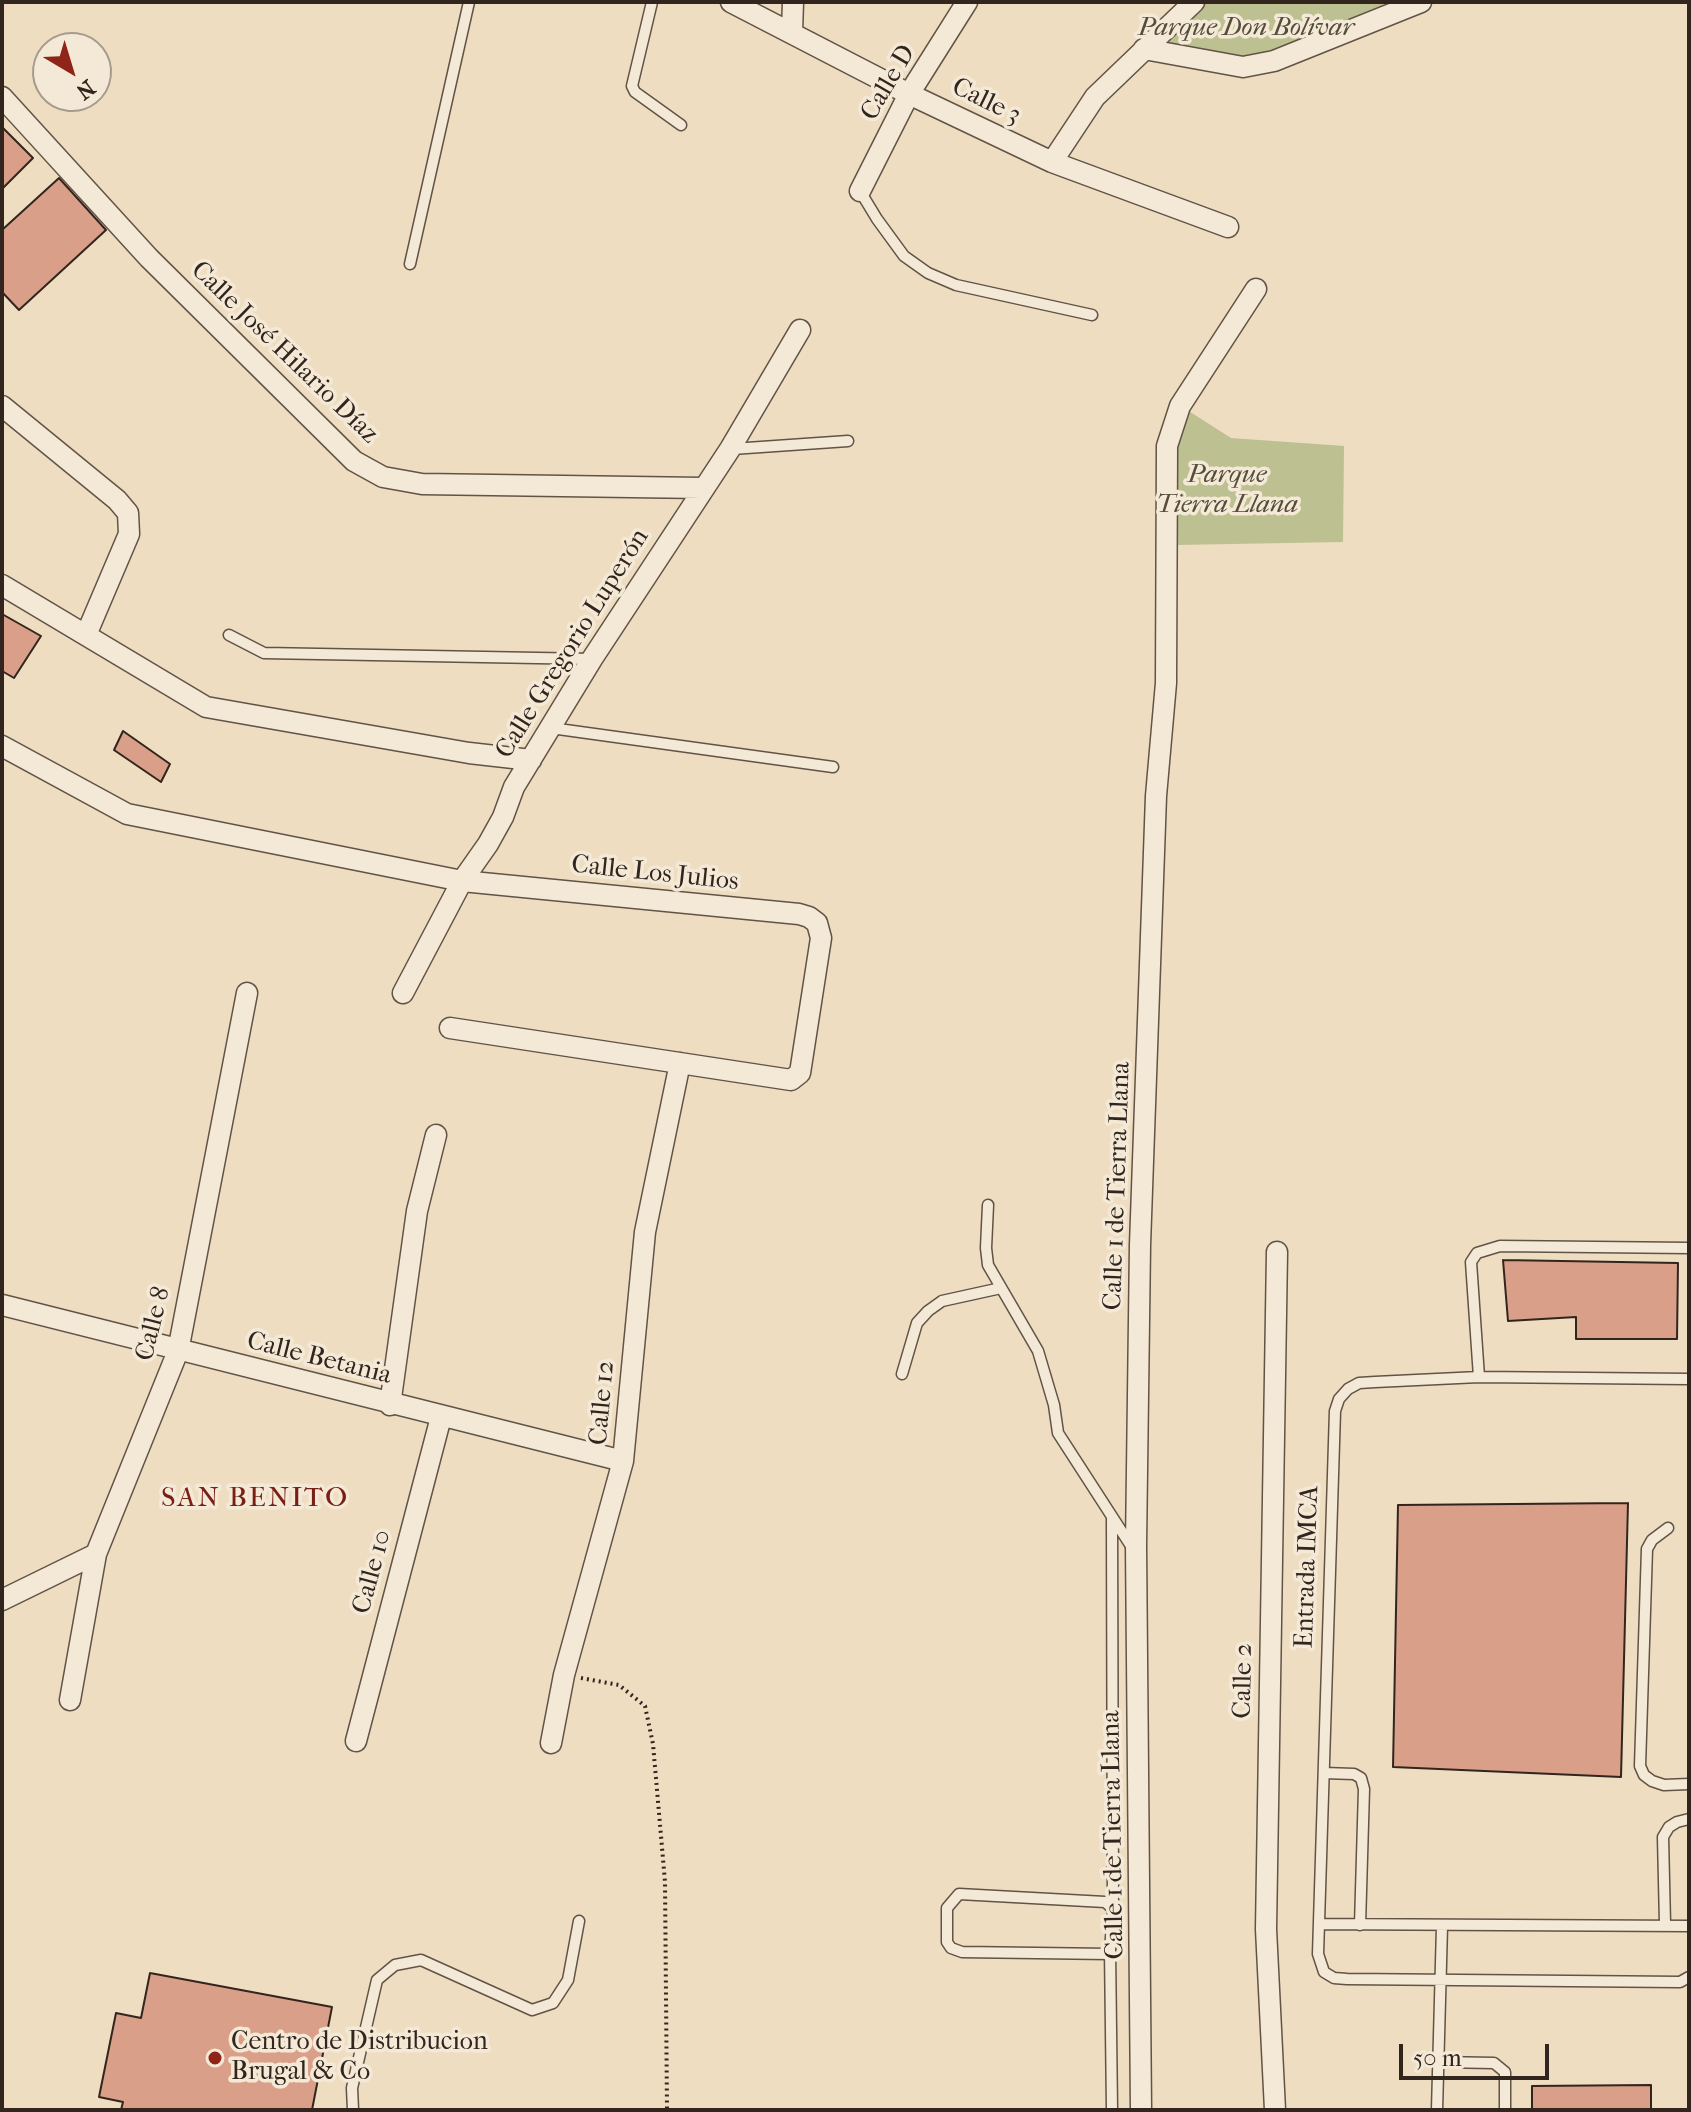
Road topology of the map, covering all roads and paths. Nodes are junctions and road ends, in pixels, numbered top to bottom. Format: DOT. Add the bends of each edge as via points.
graph roads {
  1 [pos="469,2"];
  2 [pos="652,2"];
  3 [pos="731,2"];
  4 [pos="793,2"];
  5 [pos="967,2"];
  6 [pos="1194,2"];
  7 [pos="1421,2"];
  8 [pos="792,32"];
  9 [pos="1144,49"];
  10 [pos="909,94"];
  11 [pos="2,97"];
  12 [pos="681,125"];
  13 [pos="1052,162"];
  14 [pos="860,191"];
  15 [pos="1228,227"];
  16 [pos="410,264"];
  17 [pos="1256,289"];
  18 [pos="1092,315"];
  19 [pos="800,330"];
  20 [pos="2,406"];
  21 [pos="848,441"];
  22 [pos="730,449"];
  23 [pos="702,488"];
  24 [pos="2,585"];
  25 [pos="86,635"];
  26 [pos="229,635"];
  27 [pos="592,659"];
  28 [pos="551,728"];
  29 [pos="2,746"];
  30 [pos="531,760"];
  31 [pos="833,767"];
  32 [pos="462,881"];
  33 [pos="247,993"];
  34 [pos="403,993"];
  35 [pos="450,1028"];
  36 [pos="680,1063"];
  37 [pos="436,1135"];
  38 [pos="988,1205"];
  39 [pos="1689,1248"];
  40 [pos="1277,1252"];
  41 [pos="1001,1288"];
  42 [pos="2,1305"];
  43 [pos="178,1351"];
  44 [pos="902,1374"];
  45 [pos="1479,1377"];
  46 [pos="1689,1379"];
  47 [pos="390,1405"];
  48 [pos="441,1417"];
  49 [pos="623,1461"];
  50 [pos="1112,1518"];
  51 [pos="1668,1528"];
  52 [pos="96,1554"];
  53 [pos="1137,1554"];
  54 [pos="2,1600"];
  55 [pos="564,1675"];
  56 [pos="70,1700"];
  57 [pos="356,1741"];
  58 [pos="551,1743"];
  59 [pos="1324,1773"];
  60 [pos="1689,1784"];
  61 [pos="1689,1819"];
  62 [pos="1111,1907"];
  63 [pos="579,1921"];
  64 [pos="1319,1924"];
  65 [pos="1665,1924"];
  66 [pos="1360,1925"];
  67 [pos="1442,1926"];
  68 [pos="1689,1926"];
  69 [pos="1110,1954"];
  70 [pos="1689,1977"];
  71 [pos="1441,1981"];
  72 [pos="1439,2062"];
  73 [pos="353,2110"];
  74 [pos="667,2110"];
  75 [pos="1112,2110"];
  76 [pos="1141,2110"];
  77 [pos="1275,2110"];
  78 [pos="1437,2110"];
  79 [pos="1505,2110"];
  1 -- 16 [label="lane"];
  2 -- 12 [label="lane" via="632,86"];
  3 -- 8 [label="street, Calle 3"];
  4 -- 8 [label="street"];
  5 -- 10 [label="street, Calle D"];
  6 -- 9 [label="street"];
  7 -- 9 [label="street" via="1274,61 1243,67"];
  8 -- 10 [label="street, Calle 3"];
  9 -- 13 [label="street" via="1095,97"];
  10 -- 13 [label="street, Calle 3"];
  10 -- 14 [label="street, Calle D"];
  11 -- 23 [label="street, Calle José Hilario Díaz" via="149,258 354,461 383,477 422,484"];
  13 -- 15 [label="street, Calle 3"];
  14 -- 18 [label="lane" via="904,256 928,273 956,285"];
  17 -- 53 [label="street, Calle 1 de Tierra Llana" via="1180,406 1167,446 1166,683 1156,796 1140,1245"];
  19 -- 22 [label="street, Calle Gregorio Luperón"];
  20 -- 25 [label="street" via="128,513 129,534"];
  21 -- 22 [label="lane"];
  22 -- 23 [label="street, Calle Gregorio Luperón"];
  23 -- 27 [label="street, Calle Gregorio Luperón"];
  24 -- 25 [label="street"];
  25 -- 30 [label="street" via="206,707"];
  26 -- 27 [label="lane" via="264,653"];
  27 -- 28 [label="street, Calle Gregorio Luperón"];
  28 -- 30 [label="street, Calle Gregorio Luperón"];
  28 -- 31 [label="lane"];
  29 -- 32 [label="street, Calle Los Julios" via="127,814"];
  30 -- 32 [label="street, Calle Gregorio Luperón" via="488,844"];
  32 -- 34 [label="street, Calle Gregorio Luperón"];
  32 -- 36 [label="street, Calle Los Julios" via="799,914 817,923 821,938 800,1073 791,1080"];
  33 -- 43 [label="street, Calle 8"];
  35 -- 36 [label="street, Calle Los Julios"];
  36 -- 49 [label="street, Calle 12" via="645,1232"];
  37 -- 47 [label="street" via="417,1211"];
  38 -- 41 [label="lane" via="988,1265"];
  39 -- 45 [label="lane" via="1500,1246 1477,1253 1471,1262"];
  40 -- 77 [label="street, Calle 2" via="1266,1929"];
  41 -- 44 [label="lane" via="942,1301 928,1311 917,1323"];
  41 -- 50 [label="lane" via="1038,1351 1058,1433"];
  42 -- 43 [label="street, Calle Betania"];
  43 -- 47 [label="street, Calle Betania"];
  43 -- 52 [label="street, Calle 8"];
  45 -- 46 [label="lane, Entrada IMCA"];
  45 -- 59 [label="lane, Entrada IMCA" via="1359,1383 1339,1399"];
  47 -- 48 [label="street, Calle Betania"];
  48 -- 49 [label="street, Calle Betania"];
  48 -- 57 [label="street, Calle 10"];
  49 -- 55 [label="street, Calle 12"];
  50 -- 53 [label="lane"];
  50 -- 62 [label="lane"];
  51 -- 60 [label="lane" via="1647,1549 1640,1766 1652,1781"];
  52 -- 54 [label="street"];
  52 -- 56 [label="street, Calle 8"];
  53 -- 76 [label="street, Calle 1 de Tierra Llana"];
  55 -- 58 [label="street, Calle 12"];
  55 -- 74 [label="path" via="619,1685 645,1706 665,1882"];
  59 -- 64 [label="lane, Entrada IMCA"];
  59 -- 66 [label="lane" via="1354,1774 1364,1789"];
  61 -- 65 [label="lane" via="1669,1827 1663,1837"];
  62 -- 69 [label="lane"];
  62 -- 69 [label="lane" via="1105,1902 959,1894 947,1908 947,1942 962,1952"];
  63 -- 73 [label="lane" via="568,1980 553,2003 532,2010 421,1960 395,1965 377,1980 352,2088"];
  64 -- 66 [label="lane"];
  64 -- 71 [label="lane, Entrada IMCA" via="1320,1964 1334,1978"];
  65 -- 67 [label="lane"];
  65 -- 68 [label="lane"];
  66 -- 67 [label="lane"];
  67 -- 71 [label="lane"];
  69 -- 75 [label="lane"];
  70 -- 71 [label="lane, Entrada IMCA" via="1680,1982"];
  71 -- 72 [label="lane"];
  72 -- 78 [label="lane"];
  72 -- 79 [label="lane" via="1494,2063 1505,2072"];
}
